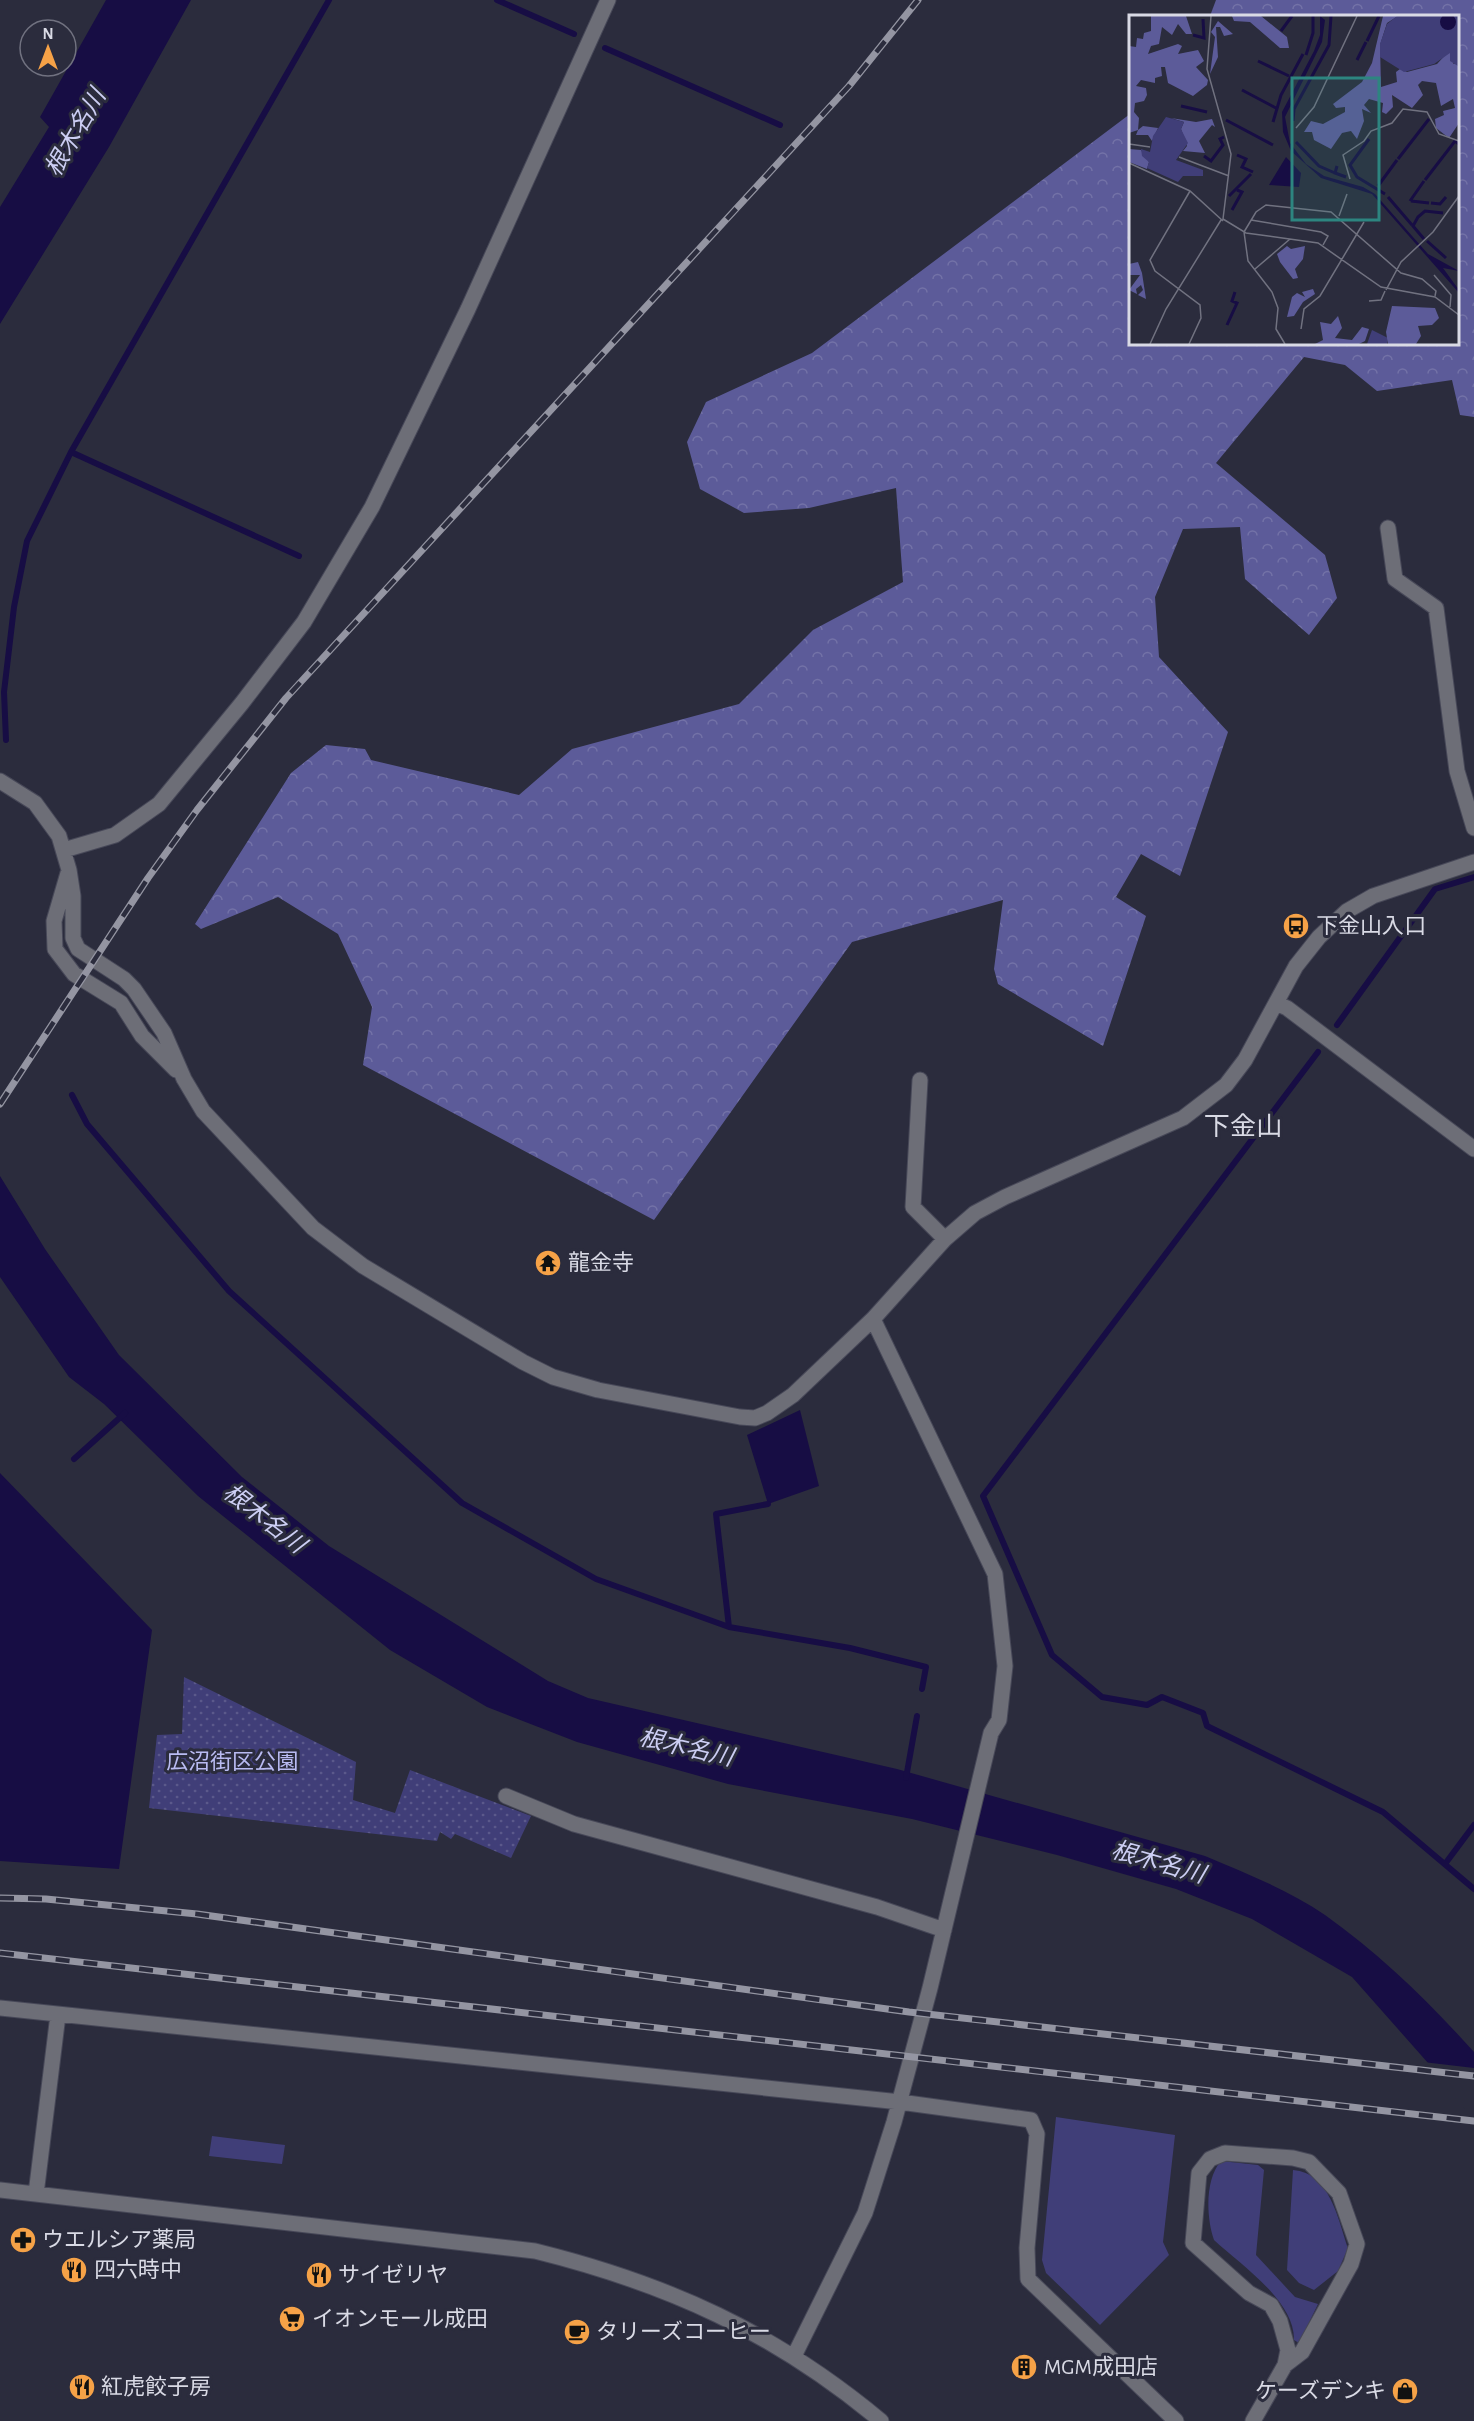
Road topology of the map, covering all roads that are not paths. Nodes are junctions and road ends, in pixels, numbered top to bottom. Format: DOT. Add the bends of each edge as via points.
graph roads {
  1 [pos="608,0"];
  2 [pos="1388,528"];
  3 [pos="0,781"];
  4 [pos="1474,828"];
  5 [pos="64,850"];
  6 [pos="1474,862"];
  7 [pos="69,870"];
  8 [pos="1276,1003"];
  9 [pos="184,1079"];
  10 [pos="920,1080"];
  11 [pos="1474,1149"];
  12 [pos="945,1239"];
  13 [pos="873,1319"];
  14 [pos="506,1796"];
  15 [pos="944,1930"];
  16 [pos="0,2008"];
  17 [pos="58,2015"];
  18 [pos="900,2102"];
  19 [pos="0,2190"];
  20 [pos="36,2194"];
  21 [pos="794,2356"];
  22 [pos="1285,2366"];
  23 [pos="881,2421"];
  24 [pos="1176,2421"];
  25 [pos="1253,2421"];
  1 -- 5 [label="street" via="468,309 372,507 304,622 159,804 115,835"];
  2 -- 4 [label="street" via="1395,579 1436,608 1456,771"];
  3 -- 5 [label="street" via="35,803 53,826"];
  5 -- 7 [label="street"];
  6 -- 8 [label="street" via="1373,896 1347,911 1296,966"];
  7 -- 9 [label="street" via="73,938 78,949 134,988 164,1033"];
  7 -- 9 [label="street" via="54,921 56,949 74,974 121,1003 142,1036"];
  8 -- 11 [label="street"];
  8 -- 12 [label="street" via="1245,1060 1226,1085 1183,1118 1005,1197 975,1213"];
  9 -- 13 [label="street" via="202,1111 313,1228 363,1266 553,1377 659,1402 755,1418 793,1395"];
  10 -- 12 [label="street" via="913,1208"];
  12 -- 13 [label="street"];
  13 -- 15 [label="street" via="995,1574 1005,1666 999,1720 992,1733"];
  14 -- 15 [label="street" via="574,1824 877,1907"];
  15 -- 18 [label="street"];
  16 -- 17 [label="street"];
  17 -- 18 [label="street"];
  17 -- 20 [label="street"];
  18 -- 21 [label="street" via="865,2213"];
  18 -- 24 [label="street" via="1031,2120 1036,2134 1028,2279"];
  19 -- 20 [label="street"];
  20 -- 21 [label="street" via="535,2251 656,2286"];
  21 -- 23 [label="street" via="842,2388"];
  22 -- 22 [label="street" via="1288,2350 1271,2305 1249,2293 1194,2243 1199,2173 1209,2159 1225,2153 1309,2162 1339,2193 1357,2244 1351,2264 1302,2352"];
  22 -- 25 [label="street"];
}
